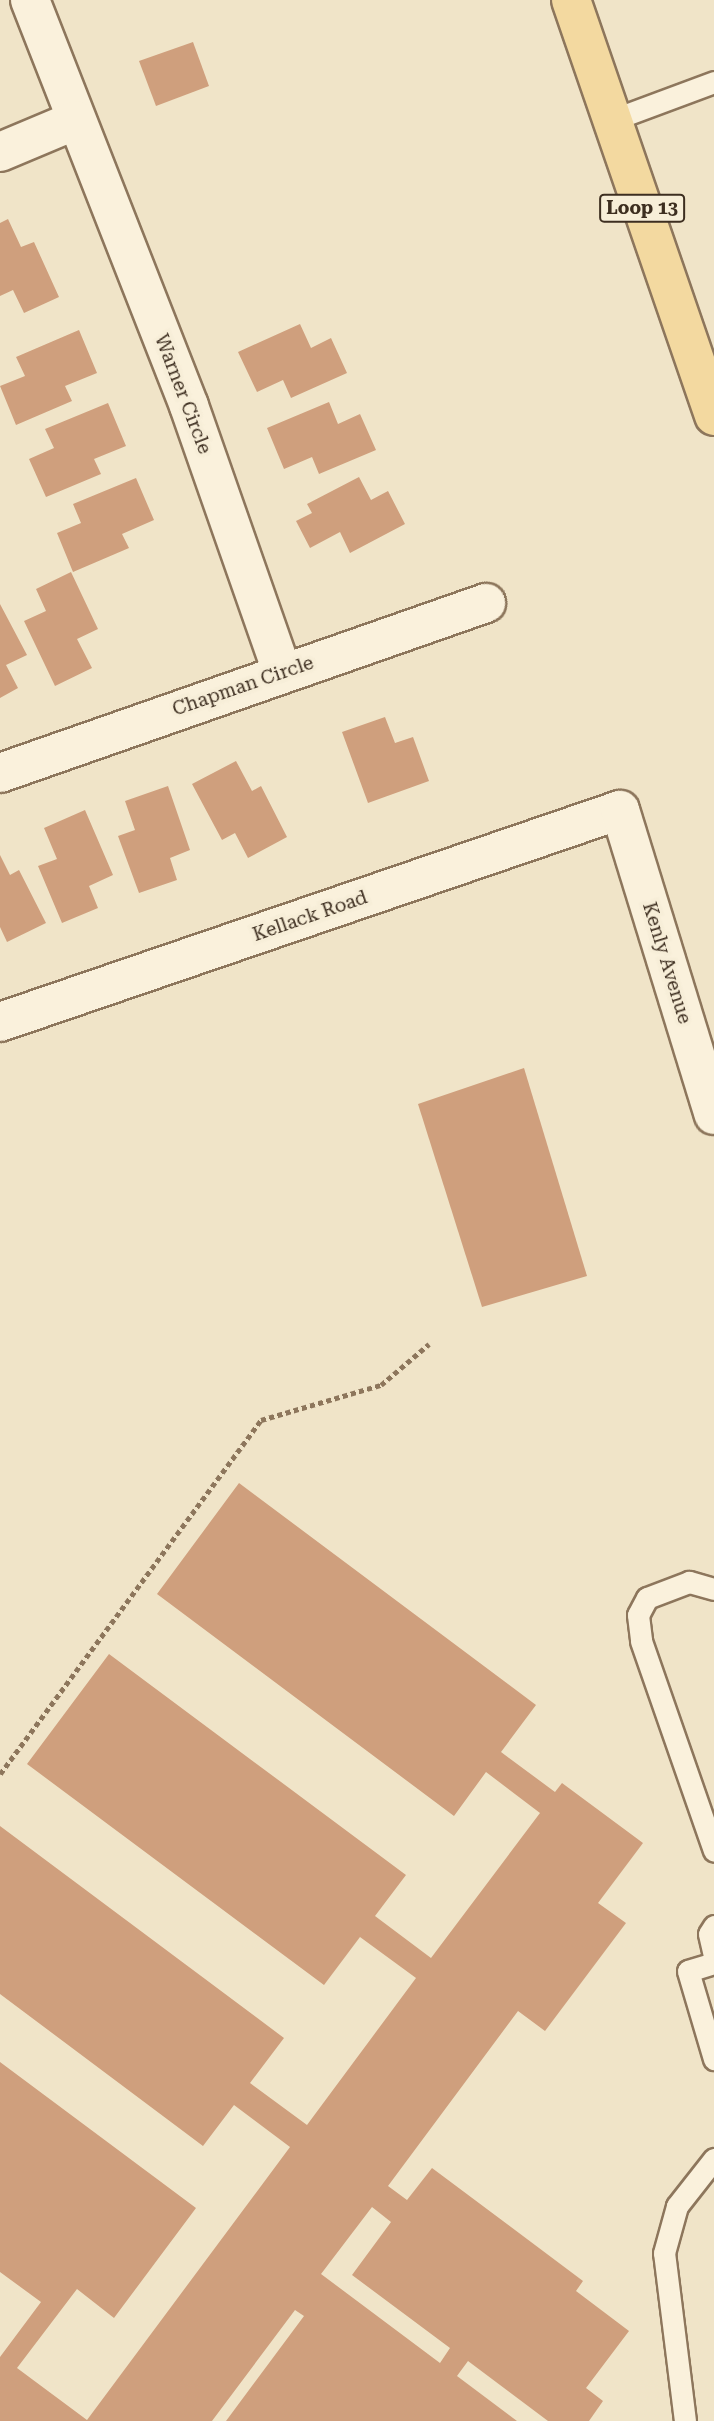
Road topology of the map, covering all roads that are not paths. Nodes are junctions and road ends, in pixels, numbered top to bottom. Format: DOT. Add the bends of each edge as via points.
graph roads {
  1 [pos="30,0"];
  2 [pos="571,0"];
  3 [pos="714,82"];
  4 [pos="76,120"];
  5 [pos="612,120"];
  6 [pos="0,152"];
  7 [pos="714,416"];
  8 [pos="486,603"];
  9 [pos="282,671"];
  10 [pos="0,773"];
  11 [pos="620,810"];
  12 [pos="0,1023"];
  13 [pos="714,1115"];
  14 [pos="714,1589"];
  15 [pos="714,1851"];
  16 [pos="714,1926"];
  17 [pos="714,1955"];
  18 [pos="714,1963"];
  19 [pos="714,2059"];
  20 [pos="714,2159"];
  21 [pos="685,2421"];
  1 -- 4 [label="street, Warner Circle"];
  2 -- 5 [label="main road, Loop 13"];
  3 -- 5 [label="lane"];
  4 -- 6 [label="street"];
  4 -- 9 [label="street, Warner Circle" via="189,406"];
  5 -- 7 [label="main road, Loop 13"];
  8 -- 9 [label="street, Chapman Circle"];
  9 -- 10 [label="street, Chapman Circle"];
  11 -- 12 [label="street, Kellack Road"];
  11 -- 13 [label="street, Kenly Avenue"];
  14 -- 15 [label="lane" via="689,1582 647,1598 638,1615 641,1641"];
  16 -- 17 [label="lane" via="709,1934"];
  18 -- 19 [label="lane" via="688,1971"];
  20 -- 21 [label="lane" via="677,2206 664,2253"];
}
